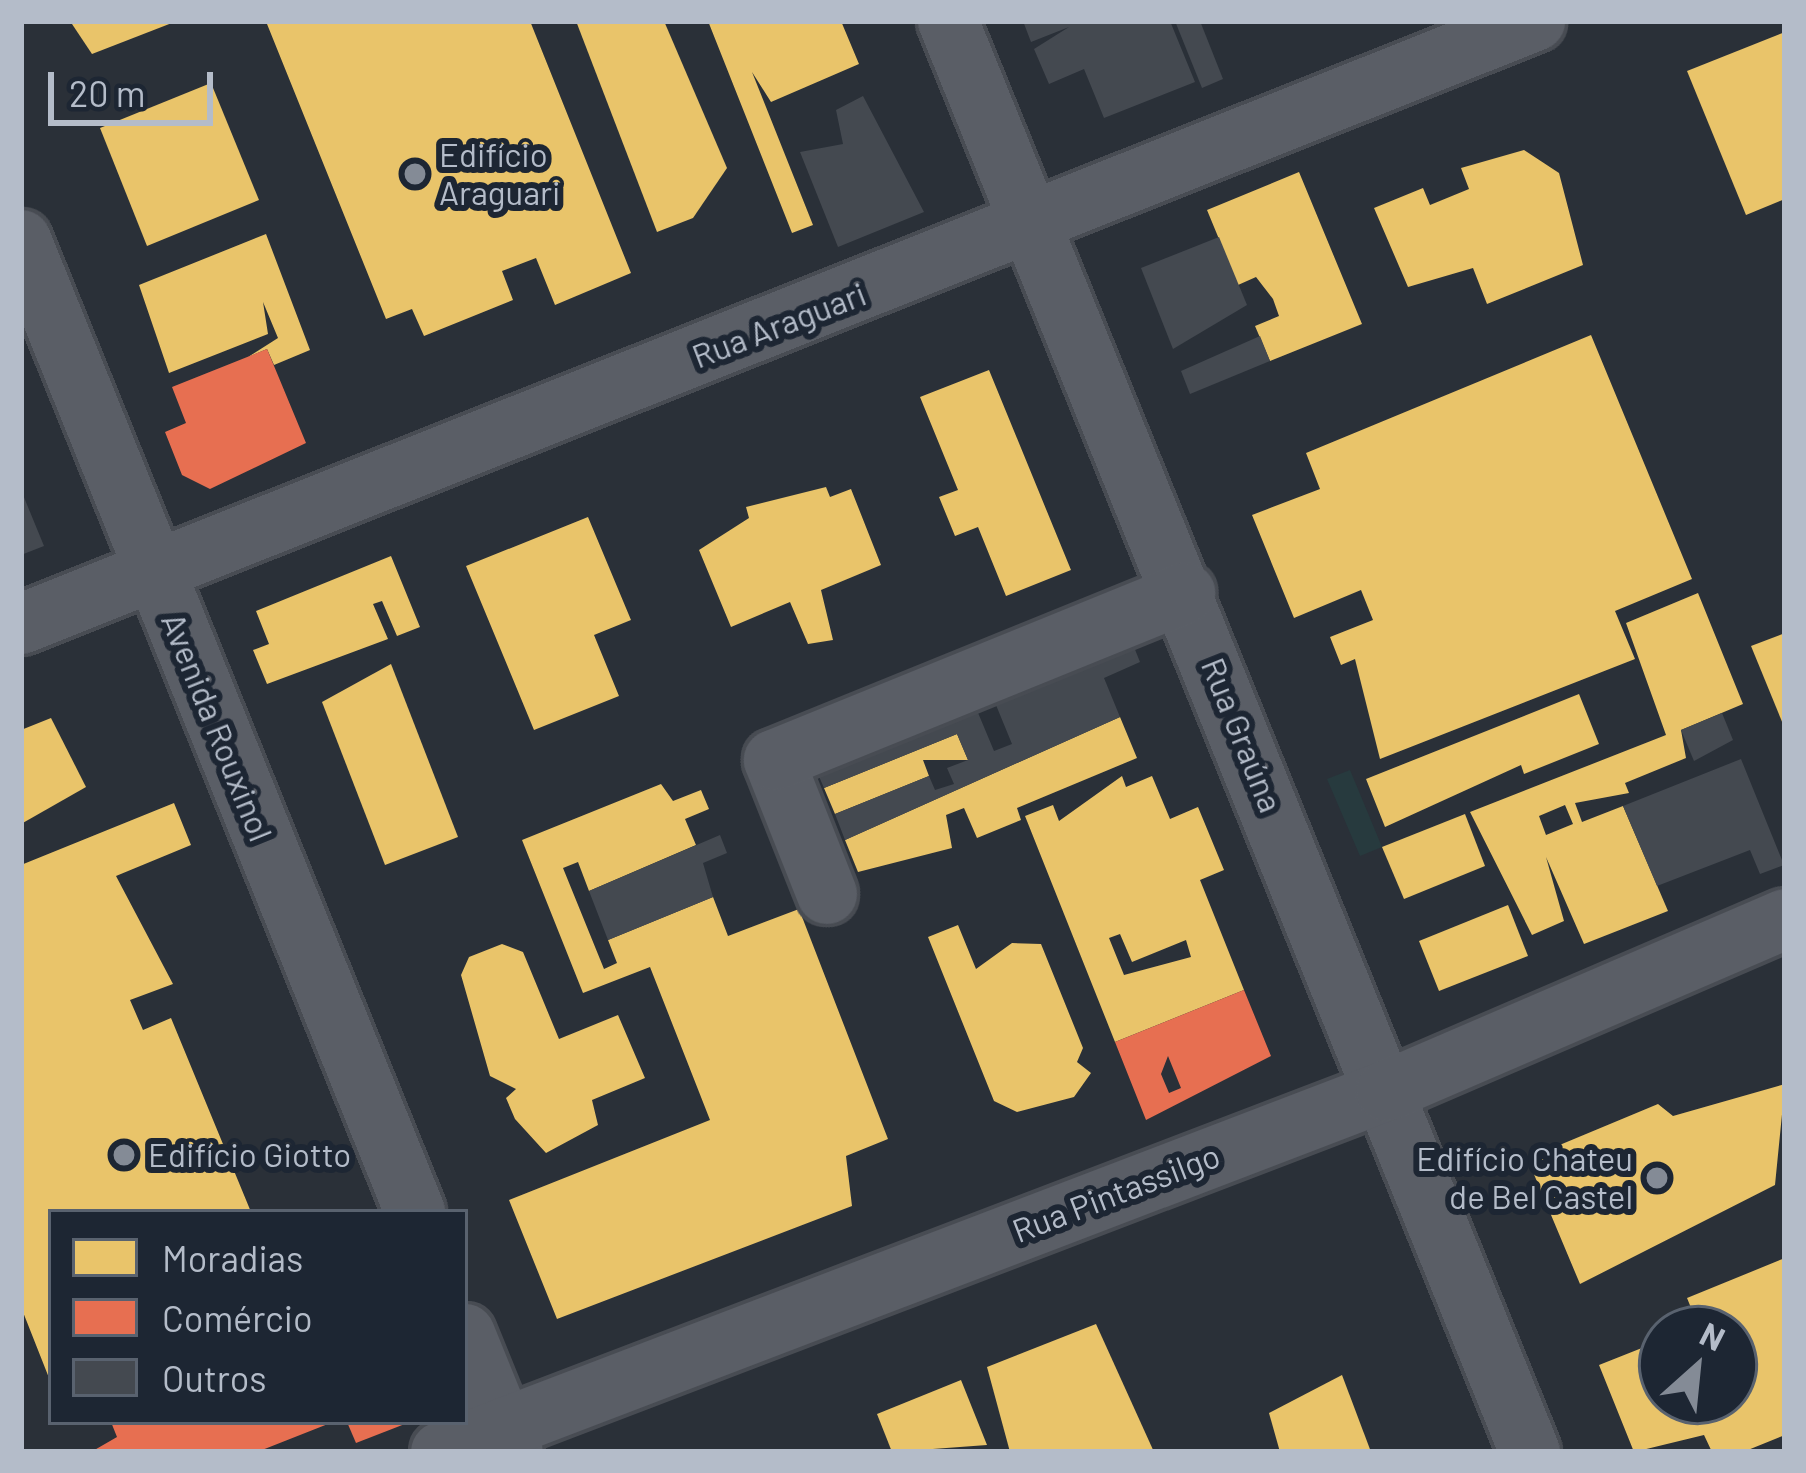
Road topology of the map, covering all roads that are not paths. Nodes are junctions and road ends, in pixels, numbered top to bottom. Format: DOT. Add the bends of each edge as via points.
graph roads {
  1 [pos="948,21"];
  2 [pos="1535,21"];
  3 [pos="1034,226"];
  4 [pos="21,240"];
  5 [pos="152,572"];
  6 [pos="1185,593"];
  7 [pos="21,624"];
  8 [pos="826,894"];
  9 [pos="1785,919"];
  10 [pos="1386,1090"];
  11 [pos="414,1209"];
  12 [pos="468,1341"];
  13 [pos="508,1439"];
  14 [pos="441,1452"];
  15 [pos="1530,1452"];
  1 -- 3 [label="street, Rua Graúna"];
  2 -- 3 [label="street, Rua Araguari"];
  3 -- 5 [label="street, Rua Araguari"];
  3 -- 6 [label="street, Rua Graúna"];
  4 -- 5 [label="street, Avenida Rouxinol"];
  5 -- 7 [label="street, Rua Araguari"];
  5 -- 11 [label="street, Avenida Rouxinol"];
  6 -- 8 [label="street" via="774,760"];
  6 -- 10 [label="street, Rua Graúna"];
  9 -- 10 [label="street, Rua Pintassilgo"];
  10 -- 13 [label="street, Rua Pintassilgo"];
  10 -- 15 [label="street, Rua Graúna"];
  12 -- 13 [label="street"];
  13 -- 14 [label="street, Rua Pintassilgo"];
}
